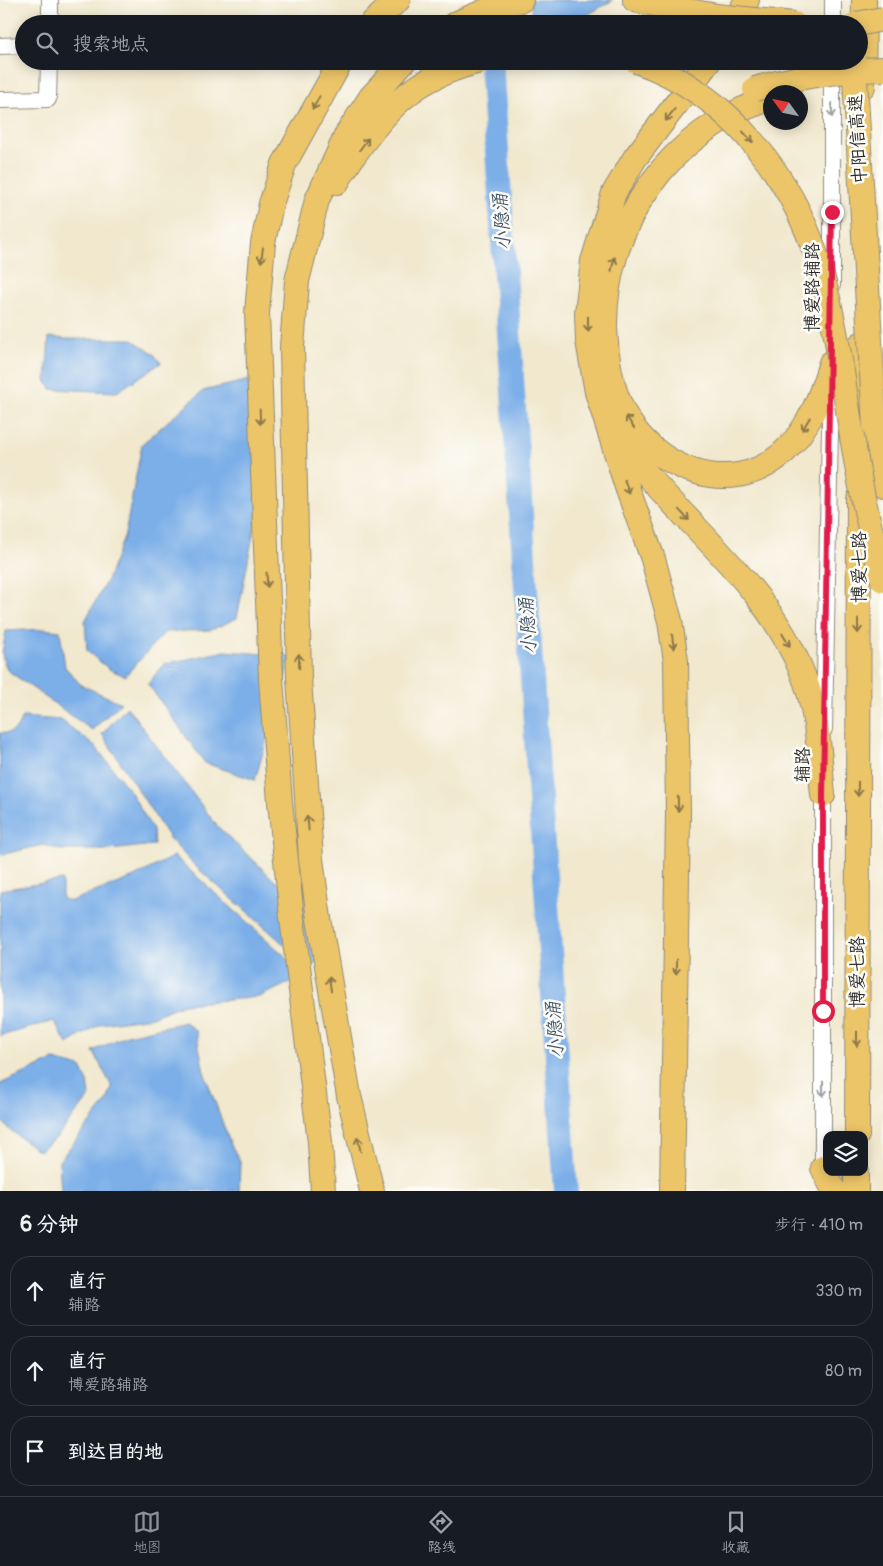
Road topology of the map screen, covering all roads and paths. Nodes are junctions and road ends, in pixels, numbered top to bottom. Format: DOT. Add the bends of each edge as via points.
graph roads {
  1 [pos="50,0"];
  2 [pos="383,0"];
  3 [pos="398,0"];
  4 [pos="521,0"];
  5 [pos="635,0"];
  6 [pos="747,0"];
  7 [pos="833,0"];
  8 [pos="851,0"];
  9 [pos="864,0"];
  10 [pos="50,15"];
  11 [pos="372,15"];
  12 [pos="381,15"];
  13 [pos="476,15"];
  14 [pos="711,15"];
  15 [pos="738,15"];
  16 [pos="833,15"];
  17 [pos="852,15"];
  18 [pos="864,15"];
  19 [pos="883,19"];
  20 [pos="868,22"];
  21 [pos="15,45"];
  22 [pos="0,46"];
  23 [pos="883,68"];
  24 [pos="868,69"];
  25 [pos="49,70"];
  26 [pos="336,70"];
  27 [pos="396,70"];
  28 [pos="454,70"];
  29 [pos="655,70"];
  30 [pos="702,70"];
  31 [pos="832,70"];
  32 [pos="854,70"];
  33 [pos="855,70"];
  34 [pos="863,70"];
  35 [pos="883,84"];
  36 [pos="808,90"];
  37 [pos="762,97"];
  38 [pos="0,100"];
  39 [pos="599,241"];
  40 [pos="305,246"];
  41 [pos="831,363"];
  42 [pos="602,407"];
  43 [pos="883,485"];
  44 [pos="883,580"];
  45 [pos="823,795"];
  46 [pos="857,1131"];
  47 [pos="856,1176"];
  48 [pos="823,1179"];
  49 [pos="324,1191"];
  50 [pos="372,1191"];
  51 [pos="672,1191"];
  52 [pos="834,1191"];
  53 [pos="856,1191"];
  1 -- 10 [label="street"];
  2 -- 11 [label="highway"];
  3 -- 12 [label="highway"];
  4 -- 13 [label="highway"];
  5 -- 14 [label="highway, bridge"];
  6 -- 15 [label="highway"];
  7 -- 16 [label="street"];
  8 -- 17 [label="highway"];
  9 -- 18 [label="highway, 博爱七路, one-way"];
  19 -- 20 [label="highway, bridge"];
  21 -- 22 [label="street"];
  23 -- 24 [label="highway, bridge"];
  25 -- 38 [label="street" via="48,99"];
  26 -- 49 [label="highway, one-way" via="284,164 263,244 257,313 270,660 280,802"];
  27 -- 40 [label="highway" via="371,98 348,134 317,200"];
  40 -- 28 [label="highway, one-way" via="342,174 390,112 414,89"];
  29 -- 44 [label="highway, one-way, bridge" via="685,84 730,119 766,159 801,218 818,261 826,293 855,457"];
  30 -- 39 [label="highway, one-way" via="623,176 609,206"];
  31 -- 41 [label="street, 博爱路辅路, one-way"];
  32 -- 37 [label="highway, bridge" via="792,78"];
  33 -- 43 [label="highway, 中阳信高速, bridge" via="875,427"];
  34 -- 46 [label="highway, 博爱七路, one-way"];
  35 -- 36 [label="highway"];
  37 -- 39 [label="highway" via="698,118 654,156 622,196"];
  41 -- 37 [label="highway, one-way" via="813,411 800,434 784,452 760,467 724,476 682,468 650,446 624,411 613,382 606,341 608,284 622,233 634,209 659,173 684,148 712,126"];
  39 -- 42 [label="highway, one-way" via="590,282 588,341"];
  50 -- 40 [label="highway, one-way" via="349,1096 319,919 305,776 299,678 292,347 294,311"];
  41 -- 45 [label="street, 辅路"];
  42 -- 45 [label="highway, one-way" via="636,460 762,602 784,637 802,673 814,712"];
  42 -- 51 [label="highway, one-way" via="654,559 670,621 676,661 678,814"];
  45 -- 48 [label="street, 辅路, one-way"];
  47 -- 53 [label="highway"];
  48 -- 52 [label="highway"];
}
